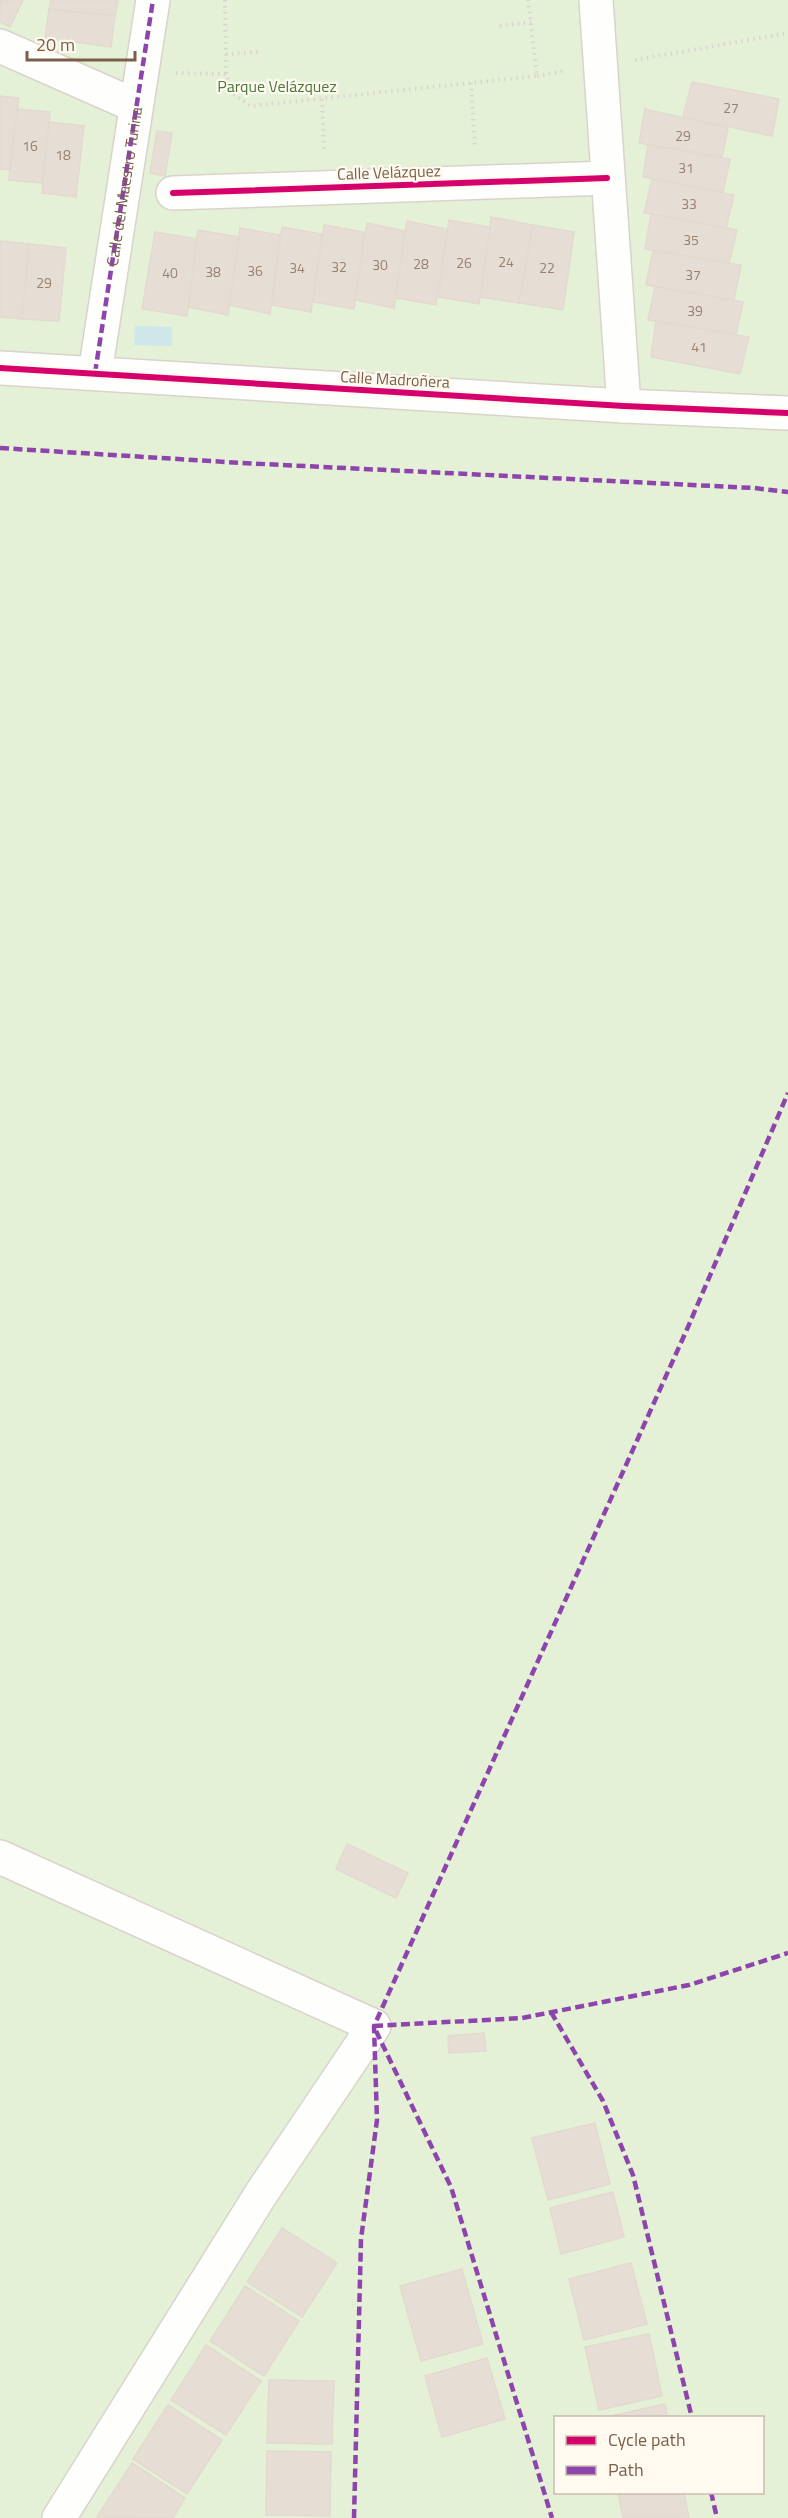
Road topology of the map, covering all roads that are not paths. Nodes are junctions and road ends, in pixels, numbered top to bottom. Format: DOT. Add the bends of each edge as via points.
graph roads {
  1 [pos="153,0"];
  2 [pos="596,0"];
  3 [pos="0,46"];
  4 [pos="136,106"];
  5 [pos="607,178"];
  6 [pos="173,193"];
  7 [pos="0,368"];
  8 [pos="95,373"];
  9 [pos="624,406"];
  10 [pos="788,413"];
  11 [pos="0,1857"];
  12 [pos="59,2518"];
  1 -- 4 [label="street, Calle del Maestro Turina"];
  2 -- 5 [label="street"];
  3 -- 4 [label="street"];
  4 -- 8 [label="street, Calle del Maestro Turina"];
  5 -- 6 [label="street, Calle Velázquez"];
  5 -- 9 [label="street"];
  7 -- 8 [label="street, Calle Madroñera"];
  8 -- 9 [label="street, Calle Madroñera"];
  9 -- 10 [label="street, Calle Madroñera"];
  11 -- 12 [label="street" via="374,2026 261,2194"];
}
